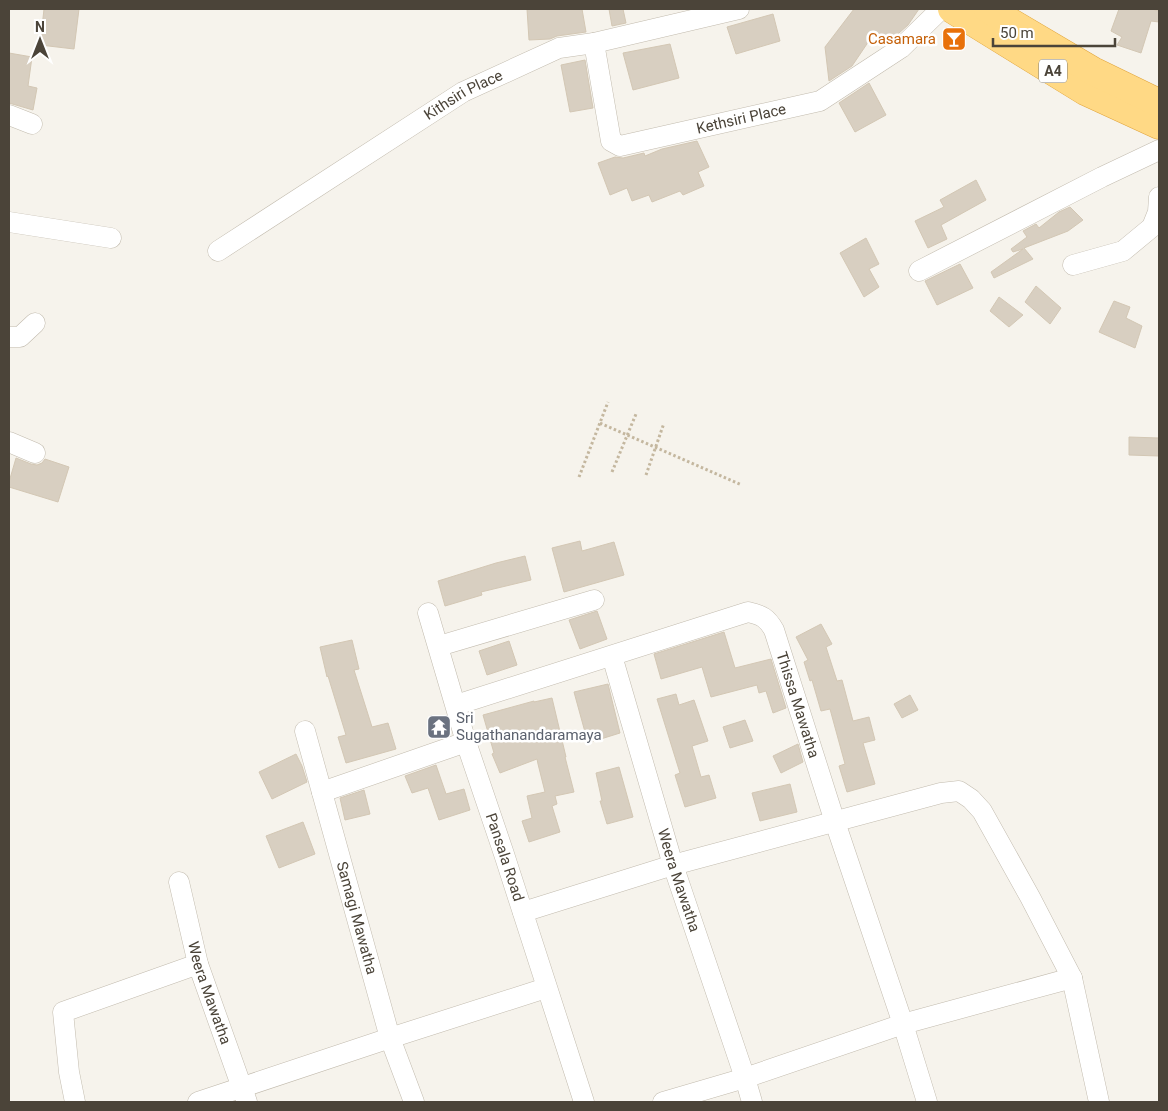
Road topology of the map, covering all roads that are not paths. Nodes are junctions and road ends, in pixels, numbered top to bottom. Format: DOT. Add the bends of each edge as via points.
graph roads {
  1 [pos="739,9"];
  2 [pos="941,9"];
  3 [pos="952,9"];
  4 [pos="988,9"];
  5 [pos="594,43"];
  6 [pos="1159,103"];
  7 [pos="9,115"];
  8 [pos="32,124"];
  9 [pos="1159,124"];
  10 [pos="1159,150"];
  11 [pos="1159,197"];
  12 [pos="9,222"];
  13 [pos="111,238"];
  14 [pos="218,251"];
  15 [pos="1073,265"];
  16 [pos="920,271"];
  17 [pos="35,322"];
  18 [pos="9,337"];
  19 [pos="9,442"];
  20 [pos="35,452"];
  21 [pos="594,600"];
  22 [pos="428,612"];
  23 [pos="439,646"];
  24 [pos="612,656"];
  25 [pos="456,705"];
  26 [pos="305,731"];
  27 [pos="466,742"];
  28 [pos="322,792"];
  29 [pos="835,822"];
  30 [pos="673,865"];
  31 [pos="179,882"];
  32 [pos="523,912"];
  33 [pos="198,964"];
  34 [pos="1072,978"];
  35 [pos="546,988"];
  36 [pos="903,1024"];
  37 [pos="390,1038"];
  38 [pos="745,1078"];
  39 [pos="245,1095"];
  40 [pos="75,1102"];
  41 [pos="198,1102"];
  42 [pos="414,1102"];
  43 [pos="584,1102"];
  44 [pos="663,1102"];
  45 [pos="752,1102"];
  46 [pos="927,1102"];
  47 [pos="1099,1102"];
  1 -- 5 [label="street, Kithsiri Place"];
  2 -- 5 [label="street, Kethsiri Place" via="900,48 820,101 620,146 611,141"];
  3 -- 9 [label="highway, A4" via="1085,91"];
  4 -- 6 [label="highway, A4" via="1093,71"];
  5 -- 14 [label="street, Kithsiri Place" via="559,48 463,92"];
  7 -- 8 [label="street"];
  10 -- 16 [label="street"];
  11 -- 15 [label="street" via="1152,227 1123,251"];
  12 -- 13 [label="street"];
  17 -- 18 [label="street" via="20,337"];
  19 -- 20 [label="street"];
  21 -- 23 [label="street"];
  22 -- 23 [label="street, Pansala Road"];
  23 -- 25 [label="street, Pansala Road"];
  24 -- 25 [label="street, Thissa Mawatha"];
  24 -- 29 [label="street, Thissa Mawatha" via="748,612 765,618 774,630"];
  24 -- 30 [label="street, Weera Mawatha"];
  25 -- 27 [label="street, Pansala Road"];
  26 -- 28 [label="street, Samagi Mawatha"];
  27 -- 28 [label="street"];
  27 -- 32 [label="street, Pansala Road"];
  28 -- 37 [label="street, Samagi Mawatha"];
  29 -- 30 [label="street"];
  29 -- 34 [label="street" via="940,792 959,791 982,811"];
  29 -- 36 [label="street, Thissa Mawatha"];
  30 -- 32 [label="street"];
  30 -- 38 [label="street, Weera Mawatha"];
  31 -- 33 [label="street, Weera Mawatha"];
  32 -- 35 [label="street, Pansala Road"];
  33 -- 39 [label="street, Weera Mawatha"];
  33 -- 40 [label="street" via="63,1012"];
  34 -- 36 [label="street"];
  34 -- 47 [label="street"];
  35 -- 37 [label="street"];
  35 -- 43 [label="street, Pansala Road"];
  36 -- 38 [label="street"];
  36 -- 46 [label="street, Thissa Mawatha"];
  37 -- 39 [label="street"];
  37 -- 42 [label="street, Samagi Mawatha"];
  38 -- 44 [label="street"];
  38 -- 45 [label="street, Weera Mawatha"];
  39 -- 41 [label="street"];
}
